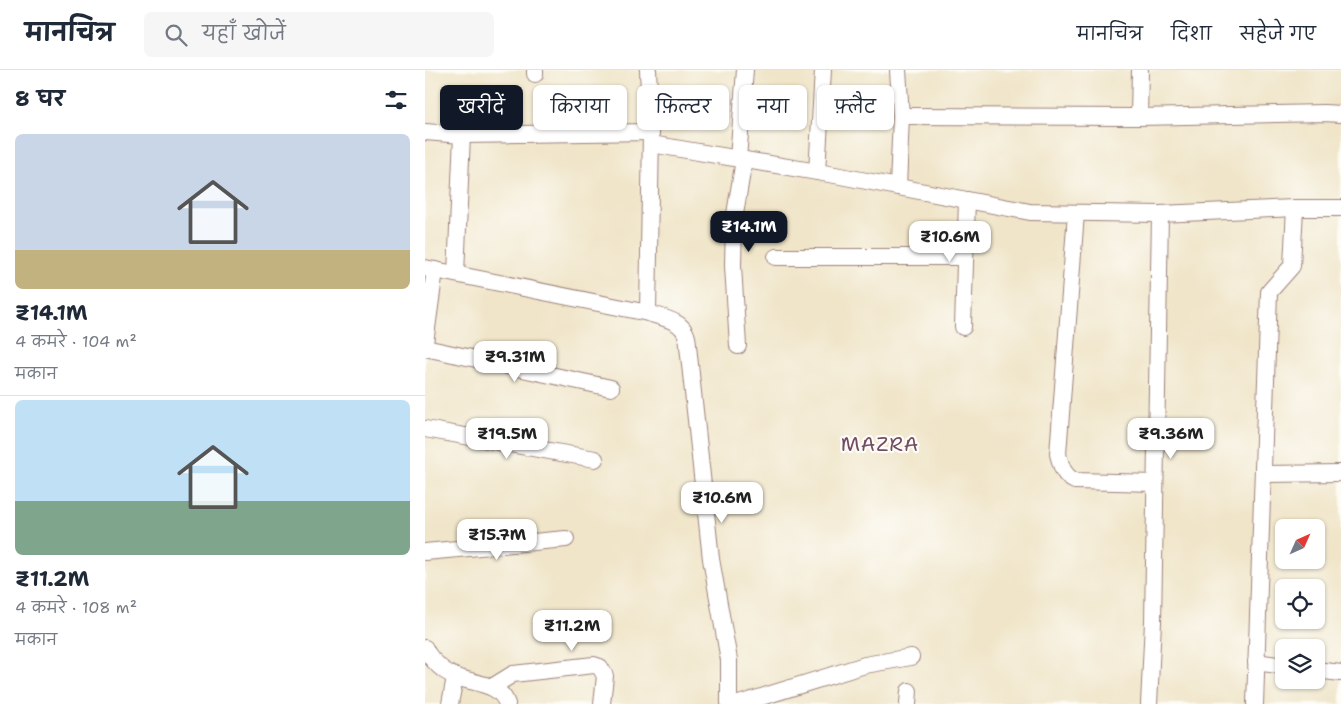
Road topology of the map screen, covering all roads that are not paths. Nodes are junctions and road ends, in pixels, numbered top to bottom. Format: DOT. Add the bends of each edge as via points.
graph roads {
  1 [pos="649,70"];
  2 [pos="745,70"];
  3 [pos="823,70"];
  4 [pos="899,70"];
  5 [pos="1141,70"];
  6 [pos="1341,114"];
  7 [pos="901,116"];
  8 [pos="1139,117"];
  9 [pos="425,132"];
  10 [pos="462,135"];
  11 [pos="651,138"];
  12 [pos="741,159"];
  13 [pos="817,172"];
  14 [pos="898,187"];
  15 [pos="967,200"];
  16 [pos="1295,208"];
  17 [pos="1341,208"];
  18 [pos="1076,213"];
  19 [pos="1159,214"];
  20 [pos="776,256"];
  21 [pos="965,257"];
  22 [pos="430,269"];
  23 [pos="456,274"];
  24 [pos="648,313"];
  25 [pos="963,327"];
  26 [pos="425,343"];
  27 [pos="738,346"];
  28 [pos="425,348"];
  29 [pos="611,388"];
  30 [pos="425,429"];
  31 [pos="595,459"];
  32 [pos="1263,474"];
  33 [pos="1341,474"];
  34 [pos="1155,483"];
  35 [pos="566,539"];
  36 [pos="425,552"];
  37 [pos="425,648"];
  38 [pos="911,657"];
  39 [pos="1256,662"];
  40 [pos="1275,665"];
  41 [pos="1325,671"];
  42 [pos="1341,674"];
  43 [pos="455,677"];
  44 [pos="492,687"];
  45 [pos="450,704"];
  46 [pos="507,704"];
  47 [pos="602,704"];
  48 [pos="729,704"];
  49 [pos="739,704"];
  50 [pos="1149,704"];
  51 [pos="1255,704"];
  1 -- 11 [label="street"];
  2 -- 12 [label="street"];
  3 -- 13 [label="street"];
  4 -- 7 [label="street"];
  5 -- 8 [label="street"];
  6 -- 8 [label="street"];
  7 -- 8 [label="street"];
  7 -- 14 [label="street"];
  9 -- 10 [label="street"];
  10 -- 11 [label="street"];
  10 -- 23 [label="street"];
  11 -- 12 [label="street"];
  11 -- 24 [label="street"];
  12 -- 13 [label="street"];
  12 -- 27 [label="street" via="733,266"];
  13 -- 14 [label="street"];
  14 -- 15 [label="street"];
  15 -- 18 [label="street" via="1030,212"];
  15 -- 21 [label="street"];
  16 -- 17 [label="street"];
  16 -- 19 [label="street"];
  16 -- 32 [label="street" via="1292,266 1269,292"];
  18 -- 19 [label="street"];
  18 -- 34 [label="street" via="1058,454 1062,469 1075,481"];
  19 -- 34 [label="street"];
  20 -- 21 [label="street"];
  21 -- 25 [label="street"];
  22 -- 23 [label="street"];
  22 -- 26 [label="street"];
  23 -- 24 [label="street"];
  24 -- 48 [label="street" via="676,322 688,335 711,559 729,660"];
  28 -- 29 [label="street"];
  30 -- 31 [label="street"];
  32 -- 33 [label="street"];
  32 -- 39 [label="street"];
  34 -- 50 [label="street"];
  35 -- 36 [label="street"];
  37 -- 43 [label="street" via="441,669"];
  38 -- 49 [label="street" via="865,665"];
  39 -- 40 [label="street"];
  39 -- 51 [label="street"];
  41 -- 42 [label="street"];
  43 -- 44 [label="street"];
  43 -- 45 [label="street"];
  44 -- 46 [label="street" via="504,696"];
  44 -- 47 [label="street" via="513,674 595,665 605,676"];
}
